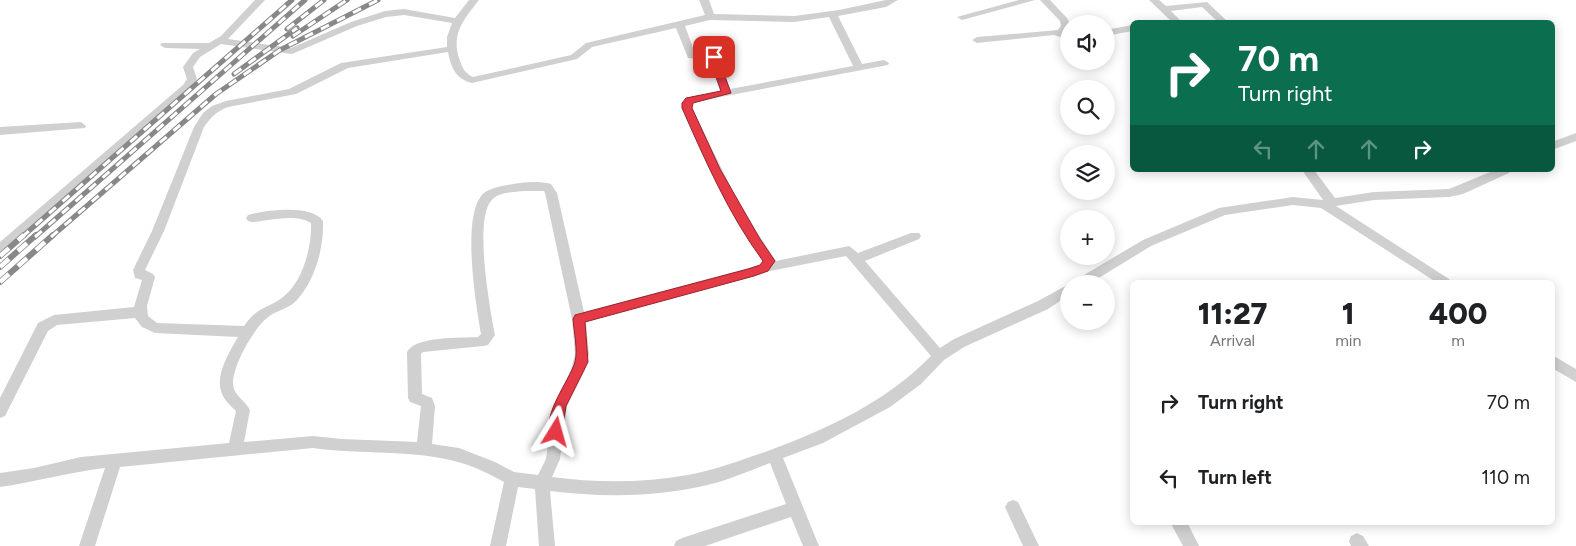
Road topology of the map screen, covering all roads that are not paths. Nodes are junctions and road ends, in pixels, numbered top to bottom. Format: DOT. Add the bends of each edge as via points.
graph roads {
  1 [pos="260,0"];
  2 [pos="474,0"];
  3 [pos="704,0"];
  4 [pos="893,0"];
  5 [pos="1030,0"];
  6 [pos="1045,0"];
  7 [pos="1154,0"];
  8 [pos="1163,8"];
  9 [pos="832,14"];
  10 [pos="962,16"];
  11 [pos="1060,16"];
  12 [pos="710,17"];
  13 [pos="1172,20"];
  14 [pos="1221,20"];
  15 [pos="458,21"];
  16 [pos="680,24"];
  17 [pos="1130,28"];
  18 [pos="1115,31"];
  19 [pos="1060,35"];
  20 [pos="977,40"];
  21 [pos="215,43"];
  22 [pos="165,45"];
  23 [pos="450,49"];
  24 [pos="884,64"];
  25 [pos="859,68"];
  26 [pos="726,93"];
  27 [pos="81,126"];
  28 [pos="0,131"];
  29 [pos="1571,138"];
  30 [pos="1555,145"];
  31 [pos="1576,147"];
  32 [pos="1309,172"];
  33 [pos="1501,172"];
  34 [pos="1328,203"];
  35 [pos="252,218"];
  36 [pos="915,236"];
  37 [pos="0,250"];
  38 [pos="856,259"];
  39 [pos="764,268"];
  40 [pos="1093,275"];
  41 [pos="1442,280"];
  42 [pos="1060,295"];
  43 [pos="140,312"];
  44 [pos="579,319"];
  45 [pos="248,332"];
  46 [pos="939,356"];
  47 [pos="1555,362"];
  48 [pos="1576,376"];
  49 [pos="0,412"];
  50 [pos="235,448"];
  51 [pos="424,449"];
  52 [pos="774,455"];
  53 [pos="115,461"];
  54 [pos="512,479"];
  55 [pos="0,480"];
  56 [pos="542,483"];
  57 [pos="1013,507"];
  58 [pos="796,508"];
  59 [pos="1180,525"];
  60 [pos="87,546"];
  61 [pos="498,546"];
  62 [pos="547,546"];
  63 [pos="682,546"];
  64 [pos="811,546"];
  65 [pos="1031,546"];
  66 [pos="1191,546"];
  1 -- 21 [label="street"];
  2 -- 15 [label="street"];
  3 -- 12 [label="street"];
  4 -- 9 [label="street" via="883,5"];
  5 -- 10 [label="street"];
  6 -- 11 [label="street"];
  7 -- 8 [label="street"];
  8 -- 13 [label="street"];
  8 -- 14 [label="street" via="1204,4"];
  9 -- 12 [label="street" via="775,20"];
  9 -- 25 [label="street"];
  12 -- 16 [label="street"];
  15 -- 21 [label="street" via="404,12 385,14 292,51"];
  15 -- 23 [label="street"];
  16 -- 23 [label="street" via="589,45 574,57 479,80 464,78 459,73"];
  16 -- 26 [label="street" via="691,56 714,57"];
  17 -- 18 [label="street"];
  19 -- 20 [label="street"];
  21 -- 22 [label="street"];
  21 -- 37 [label="street" via="191,62 188,67 192,79 186,87"];
  23 -- 43 [label="street" via="344,65 292,92 226,104 207,115 199,127 139,270 139,275 149,278"];
  24 -- 25 [label="street"];
  25 -- 26 [label="street"];
  26 -- 39 [label="street" via="690,100 687,108 714,169 770,261"];
  27 -- 28 [label="street"];
  29 -- 30 [label="street"];
  29 -- 31 [label="street"];
  32 -- 34 [label="street"];
  33 -- 34 [label="street" via="1449,193 1364,197"];
  34 -- 40 [label="street" via="1294,201 1223,211 1147,243"];
  34 -- 41 [label="street"];
  35 -- 45 [label="street" via="301,214 317,221 319,231 312,258 292,297 260,316"];
  36 -- 38 [label="street"];
  38 -- 39 [label="street" via="848,250"];
  38 -- 46 [label="street"];
  39 -- 44 [label="street"];
  42 -- 46 [label="street" via="959,342"];
  43 -- 45 [label="street" via="142,319 155,328"];
  43 -- 49 [label="street" via="54,320 43,327"];
  44 -- 51 [label="street" via="549,190 542,186 508,189 485,198 478,220 479,265 488,336 483,341 420,347 414,352 416,398 427,402 428,406"];
  44 -- 56 [label="street" via="581,362 560,406 553,459"];
  45 -- 50 [label="street" via="237,351 226,384 228,393 243,410"];
  46 -- 52 [label="street" via="916,380 885,403 818,438"];
  47 -- 48 [label="street"];
  50 -- 51 [label="street" via="313,442"];
  50 -- 53 [label="street"];
  51 -- 54 [label="street" via="459,455"];
  52 -- 56 [label="street" via="720,475 688,482 637,488 582,488"];
  52 -- 58 [label="street"];
  53 -- 55 [label="street" via="81,464"];
  53 -- 60 [label="street"];
  54 -- 56 [label="street"];
  54 -- 61 [label="street"];
  56 -- 62 [label="street"];
  57 -- 65 [label="street"];
  58 -- 63 [label="street"];
  58 -- 64 [label="street"];
  59 -- 66 [label="street"];
}
